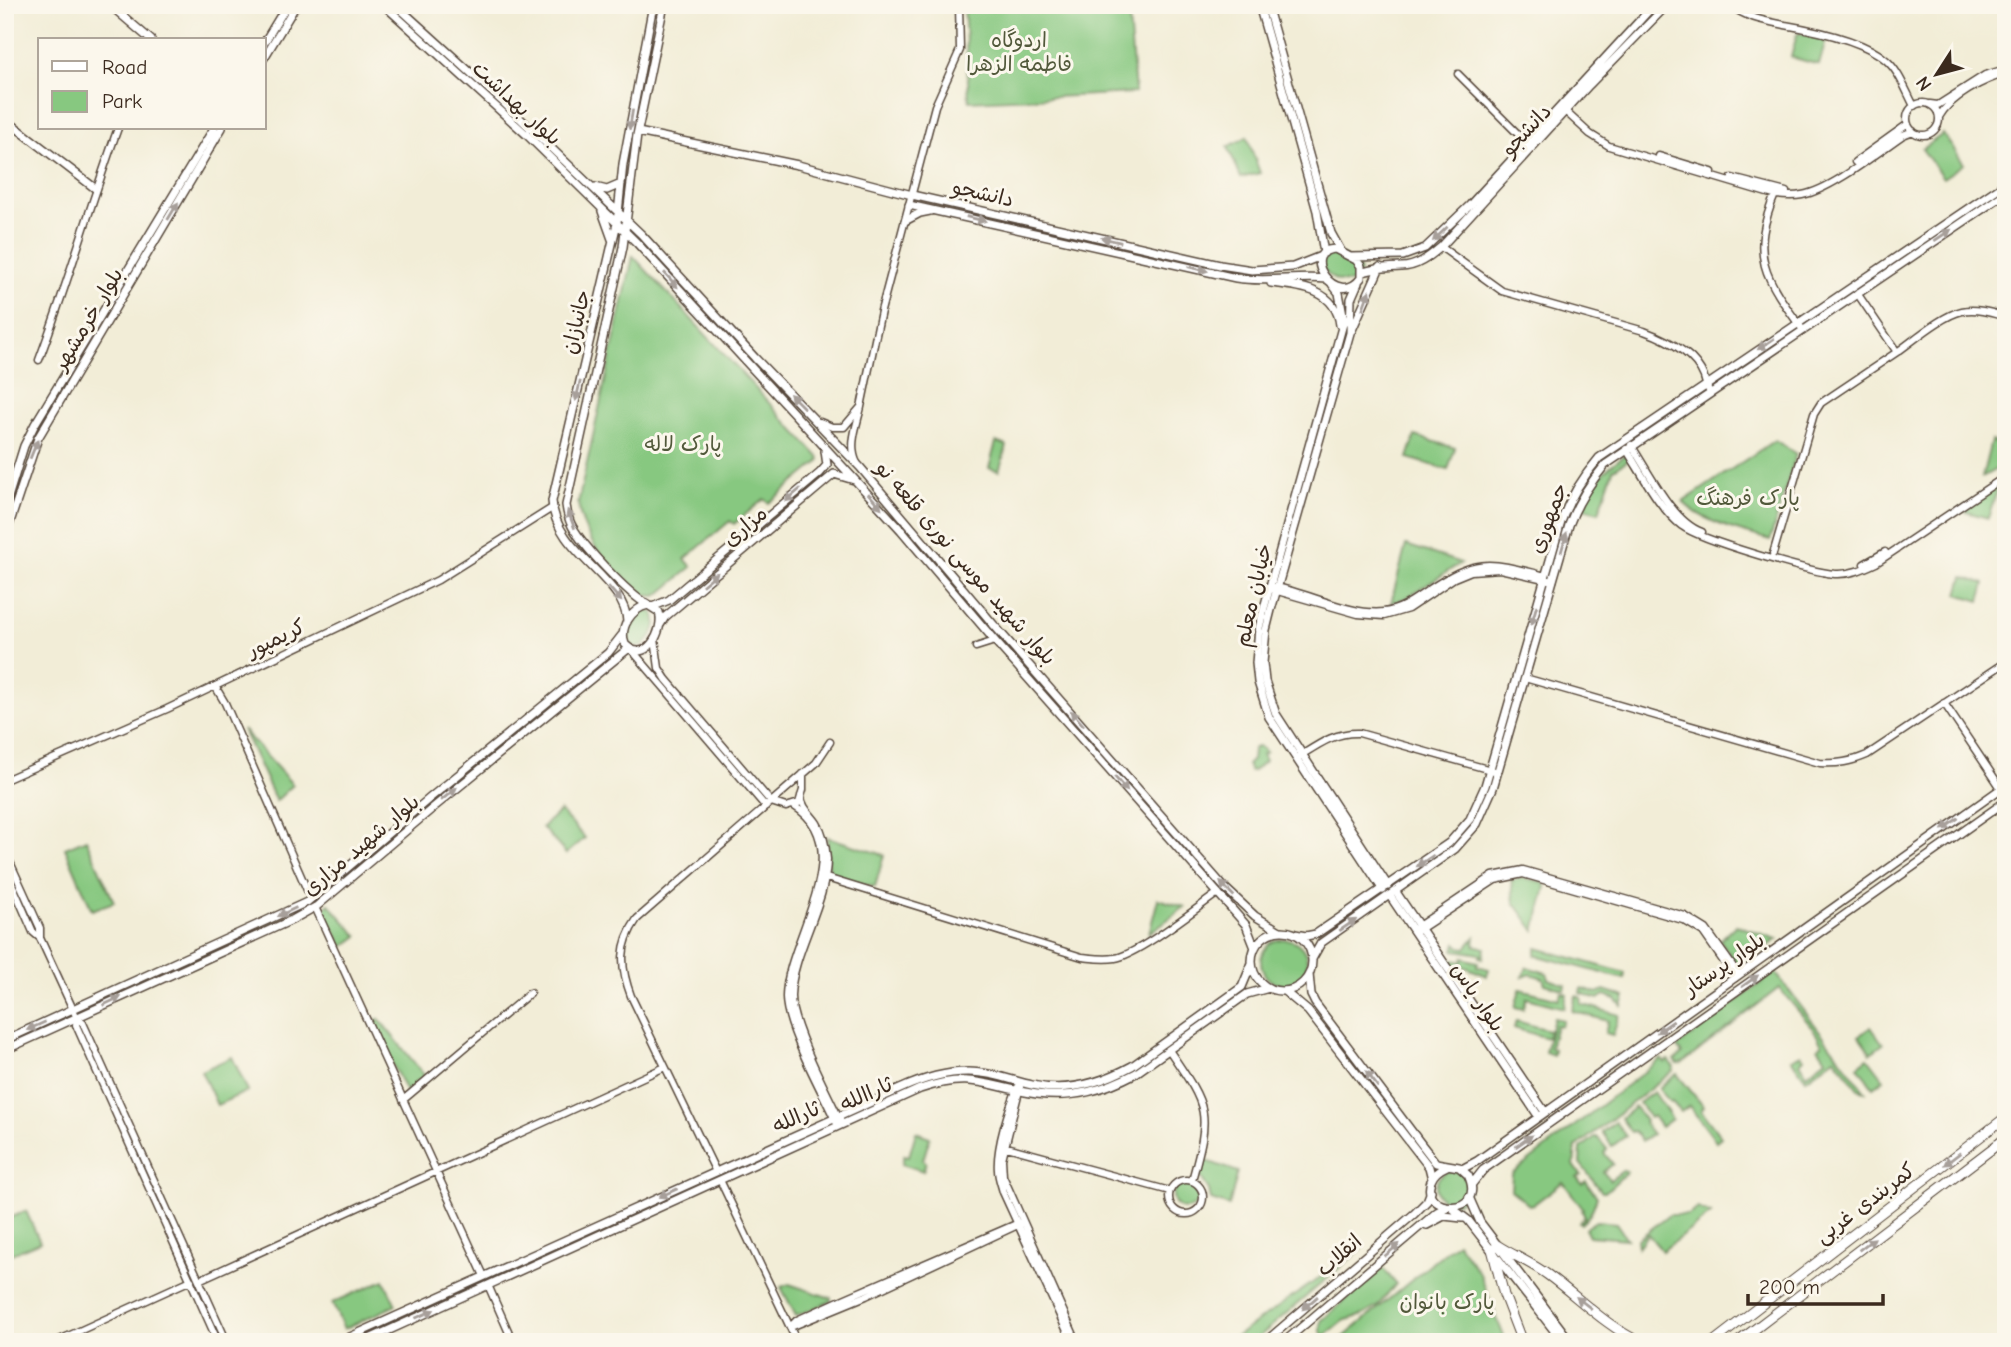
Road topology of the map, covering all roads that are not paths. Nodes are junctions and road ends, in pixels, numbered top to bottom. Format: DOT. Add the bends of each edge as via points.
graph roads {
  1 [pos="110,5"];
  2 [pos="286,5"];
  3 [pos="296,5"];
  4 [pos="384,5"];
  5 [pos="396,5"];
  6 [pos="653,5"];
  7 [pos="664,5"];
  8 [pos="959,5"];
  9 [pos="1258,5"];
  10 [pos="1267,5"];
  11 [pos="1654,5"];
  12 [pos="1667,5"];
  13 [pos="1730,5"];
  14 [pos="282,21"];
  15 [pos="1270,33"];
  16 [pos="148,38"];
  17 [pos="266,41"];
  18 [pos="266,54"];
  19 [pos="2006,71"];
  20 [pos="1458,74"];
  21 [pos="637,85"];
  22 [pos="647,87"];
  23 [pos="1929,104"];
  24 [pos="501,105"];
  25 [pos="1914,106"];
  26 [pos="1570,113"];
  27 [pos="1938,117"];
  28 [pos="5,118"];
  29 [pos="1911,128"];
  30 [pos="117,130"];
  31 [pos="221,130"];
  32 [pos="209,132"];
  33 [pos="638,132"];
  34 [pos="1526,142"];
  35 [pos="2006,183"];
  36 [pos="621,184"];
  37 [pos="592,185"];
  38 [pos="96,189"];
  39 [pos="1775,193"];
  40 [pos="2006,193"];
  41 [pos="912,195"];
  42 [pos="598,204"];
  43 [pos="909,205"];
  44 [pos="1473,207"];
  45 [pos="935,210"];
  46 [pos="618,211"];
  47 [pos="1321,211"];
  48 [pos="626,218"];
  49 [pos="905,221"];
  50 [pos="617,223"];
  51 [pos="625,230"];
  52 [pos="613,241"];
  53 [pos="637,243"];
  54 [pos="623,247"];
  55 [pos="1441,247"];
  56 [pos="141,248"];
  57 [pos="1341,251"];
  58 [pos="1323,254"];
  59 [pos="147,255"];
  60 [pos="1351,257"];
  61 [pos="1380,266"];
  62 [pos="1293,267"];
  63 [pos="1363,272"];
  64 [pos="1294,277"];
  65 [pos="1253,281"];
  66 [pos="1329,281"];
  67 [pos="1357,283"];
  68 [pos="1857,293"];
  69 [pos="2006,317"];
  70 [pos="1800,326"];
  71 [pos="1341,332"];
  72 [pos="1350,333"];
  73 [pos="1897,352"];
  74 [pos="755,358"];
  75 [pos="39,360"];
  76 [pos="747,365"];
  77 [pos="1705,385"];
  78 [pos="1710,392"];
  79 [pos="860,407"];
  80 [pos="813,417"];
  81 [pos="1626,443"];
  82 [pos="822,444"];
  83 [pos="827,465"];
  84 [pos="860,467"];
  85 [pos="2006,473"];
  86 [pos="834,474"];
  87 [pos="859,484"];
  88 [pos="5,507"];
  89 [pos="552,508"];
  90 [pos="5,537"];
  91 [pos="1773,554"];
  92 [pos="1812,567"];
  93 [pos="1549,579"];
  94 [pos="1274,589"];
  95 [pos="650,606"];
  96 [pos="627,622"];
  97 [pos="660,625"];
  98 [pos="622,635"];
  99 [pos="655,639"];
  100 [pos="995,641"];
  101 [pos="976,647"];
  102 [pos="630,649"];
  103 [pos="2006,662"];
  104 [pos="1525,678"];
  105 [pos="215,686"];
  106 [pos="682,703"];
  107 [pos="1944,703"];
  108 [pos="830,742"];
  109 [pos="1299,757"];
  110 [pos="469,766"];
  111 [pos="1494,771"];
  112 [pos="475,773"];
  113 [pos="803,774"];
  114 [pos="5,780"];
  115 [pos="2003,787"];
  116 [pos="801,796"];
  117 [pos="2006,801"];
  118 [pos="1982,802"];
  119 [pos="768,805"];
  120 [pos="794,806"];
  121 [pos="1989,812"];
  122 [pos="5,851"];
  123 [pos="5,868"];
  124 [pos="823,876"];
  125 [pos="1386,888"];
  126 [pos="1218,893"];
  127 [pos="1393,894"];
  128 [pos="311,899"];
  129 [pos="315,907"];
  130 [pos="1255,916"];
  131 [pos="1246,925"];
  132 [pos="1417,929"];
  133 [pos="1280,931"];
  134 [pos="1295,934"];
  135 [pos="243,937"];
  136 [pos="40,938"];
  137 [pos="1255,948"];
  138 [pos="1312,959"];
  139 [pos="1252,963"];
  140 [pos="1309,974"];
  141 [pos="1737,977"];
  142 [pos="1269,988"];
  143 [pos="1284,991"];
  144 [pos="530,993"];
  145 [pos="73,1009"];
  146 [pos="77,1018"];
  147 [pos="5,1040"];
  148 [pos="1640,1045"];
  149 [pos="1167,1047"];
  150 [pos="5,1050"];
  151 [pos="1647,1054"];
  152 [pos="666,1067"];
  153 [pos="1019,1087"];
  154 [pos="403,1100"];
  155 [pos="1542,1114"];
  156 [pos="2006,1117"];
  157 [pos="836,1118"];
  158 [pos="2006,1138"];
  159 [pos="1003,1146"];
  160 [pos="140,1159"];
  161 [pos="1477,1161"];
  162 [pos="1447,1166"];
  163 [pos="1462,1169"];
  164 [pos="1483,1170"];
  165 [pos="436,1172"];
  166 [pos="718,1176"];
  167 [pos="1192,1180"];
  168 [pos="1432,1180"];
  169 [pos="1472,1184"];
  170 [pos="1170,1191"];
  171 [pos="1431,1191"];
  172 [pos="1469,1197"];
  173 [pos="1449,1207"];
  174 [pos="1468,1220"];
  175 [pos="1019,1224"];
  176 [pos="177,1230"];
  177 [pos="169,1233"];
  178 [pos="1411,1234"];
  179 [pos="1494,1247"];
  180 [pos="484,1276"];
  181 [pos="191,1280"];
  182 [pos="199,1280"];
  183 [pos="488,1285"];
  184 [pos="791,1326"];
  185 [pos="55,1342"];
  186 [pos="218,1342"];
  187 [pos="227,1342"];
  188 [pos="339,1342"];
  189 [pos="363,1342"];
  190 [pos="513,1342"];
  191 [pos="797,1342"];
  192 [pos="1074,1342"];
  193 [pos="1265,1342"];
  194 [pos="1284,1342"];
  195 [pos="1522,1342"];
  196 [pos="1563,1342"];
  197 [pos="1572,1342"];
  198 [pos="1640,1342"];
  199 [pos="1713,1342"];
  200 [pos="1741,1342"];
  1 -- 16 [label="main road"];
  2 -- 14 [label="main road"];
  3 -- 14 [label="main road"];
  4 -- 24 [label="main road, بلوار بهداشت"];
  5 -- 24 [label="main road, بلوار بهداشت"];
  6 -- 21 [label="main road, جانبازان"];
  7 -- 22 [label="main road, جانبازان"];
  8 -- 41 [label="street" via="960,50 935,106"];
  9 -- 15 [label="main road"];
  10 -- 15 [label="main road"];
  11 -- 34 [label="main road, دانشجو"];
  12 -- 26 [label="main road, دانشجو"];
  13 -- 25 [label="street" via="1746,16 1872,50 1887,60"];
  14 -- 17 [label="main road"];
  14 -- 18 [label="main road"];
  15 -- 47 [label="main road"];
  19 -- 23 [label="street" via="1985,75 1943,102"];
  19 -- 27 [label="street" via="1946,106"];
  20 -- 34 [label="street"];
  21 -- 22 [label="main road"];
  21 -- 36 [label="main road, جانبازان, one-way"];
  22 -- 33 [label="main road, جانبازان"];
  23 -- 25 [label="street"];
  23 -- 27 [label="street"];
  24 -- 37 [label="main road, بلوار بهداشت"];
  24 -- 42 [label="main road, بلوار بهداشت"];
  25 -- 29 [label="street" via="1907,116"];
  26 -- 39 [label="street" via="1609,146"];
  26 -- 44 [label="main road, دانشجو"];
  27 -- 29 [label="street" via="1932,132 1920,134"];
  28 -- 38 [label="main road"];
  29 -- 39 [label="street" via="1815,192"];
  30 -- 38 [label="street"];
  59 -- 31 [label="main road, بلوار خرمشهر, one-way"];
  32 -- 56 [label="main road, بلوار خرمشهر"];
  33 -- 41 [label="main road, دانشجو" via="798,165"];
  33 -- 48 [label="main road, جانبازان"];
  34 -- 44 [label="main road, دانشجو"];
  35 -- 70 [label="main road, جمهوری"];
  36 -- 37 [label="main road" via="607,190"];
  36 -- 46 [label="main road, جانبازان"];
  37 -- 46 [label="main road, بلوار بهداشت"];
  38 -- 75 [label="street"];
  39 -- 70 [label="street" via="1761,251 1765,271"];
  68 -- 40 [label="main road, جمهوری, one-way"];
  41 -- 43 [label="street"];
  62 -- 41 [label="main road, دانشجو, one-way" via="1252,270 1220,265"];
  42 -- 50 [label="main road, بلوار بهداشت"];
  42 -- 52 [label="main road"];
  43 -- 45 [label="main road, دانشجو"];
  43 -- 49 [label="street"];
  44 -- 55 [label="main road, دانشجو"];
  44 -- 60 [label="main road, دانشجو, one-way" via="1414,254"];
  45 -- 49 [label="main road"];
  45 -- 65 [label="main road, دانشجو, one-way"];
  46 -- 48 [label="main road, بلوار بهداشت"];
  46 -- 50 [label="main road, جانبازان"];
  47 -- 57 [label="main road"];
  47 -- 58 [label="main road"];
  48 -- 51 [label="main road, جانبازان"];
  48 -- 74 [label="main road, بلوار شهید موسی نوری قلعه نو"];
  49 -- 79 [label="street"];
  50 -- 51 [label="main road, بلوار بهداشت"];
  50 -- 52 [label="main road, جانبازان"];
  51 -- 53 [label="main road, بلوار شهید موسی نوری قلعه نو"];
  51 -- 54 [label="main road, جانبازان"];
  52 -- 89 [label="main road, جانبازان, one-way"];
  53 -- 54 [label="main road"];
  53 -- 76 [label="main road, بلوار شهید موسی نوری قلعه نو, one-way"];
  95 -- 54 [label="main road, جانبازان, one-way" via="632,595 582,540 566,505"];
  55 -- 61 [label="main road, دانشجو" via="1403,268"];
  55 -- 77 [label="street" via="1502,291 1664,339 1696,364"];
  56 -- 59 [label="main road"];
  56 -- 88 [label="main road, بلوار خرمشهر" via="29,435"];
  57 -- 58 [label="main road"];
  57 -- 60 [label="main road"];
  58 -- 62 [label="main road, دانشجو"];
  58 -- 66 [label="main road" via="1319,265"];
  90 -- 59 [label="main road, بلوار خرمشهر, one-way" via="38,438"];
  60 -- 63 [label="main road"];
  61 -- 63 [label="main road, دانشجو"];
  72 -- 61 [label="main road, one-way"];
  62 -- 64 [label="main road"];
  63 -- 67 [label="main road"];
  64 -- 65 [label="main road, دانشجو"];
  64 -- 66 [label="main road, دانشجو"];
  65 -- 71 [label="main road" via="1317,292 1336,309"];
  66 -- 67 [label="main road" via="1345,287"];
  66 -- 71 [label="main road, خیابان معلم" via="1343,308"];
  67 -- 72 [label="main road, خیابان معلم" via="1351,299"];
  68 -- 70 [label="main road, جمهوری"];
  68 -- 73 [label="street"];
  69 -- 73 [label="street" via="1961,311"];
  70 -- 77 [label="main road, جمهوری, one-way"];
  70 -- 78 [label="main road, جمهوری"];
  71 -- 94 [label="main road, خیابان معلم"];
  72 -- 94 [label="main road, خیابان معلم"];
  73 -- 91 [label="street" via="1821,403 1814,414"];
  74 -- 76 [label="main road"];
  80 -- 74 [label="main road, بلوار شهید موسی نوری قلعه نو, one-way"];
  76 -- 82 [label="main road, بلوار شهید موسی نوری قلعه نو"];
  77 -- 78 [label="street"];
  77 -- 81 [label="main road, جمهوری"];
  78 -- 81 [label="main road, جمهوری"];
  79 -- 80 [label="street" via="844,427 824,425"];
  79 -- 84 [label="street" via="853,451"];
  80 -- 84 [label="main road, بلوار شهید موسی نوری قلعه نو"];
  81 -- 91 [label="street" via="1670,505 1697,530"];
  81 -- 92 [label="street" via="1666,510 1683,527"];
  81 -- 93 [label="main road, جمهوری" via="1599,458 1569,499"];
  82 -- 83 [label="main road"];
  82 -- 87 [label="main road, بلوار شهید موسی نوری قلعه نو"];
  83 -- 86 [label="main road"];
  83 -- 95 [label="main road, one-way" via="669,600"];
  130 -- 84 [label="main road, بلوار شهید موسی نوری قلعه نو, one-way" via="1224,887"];
  85 -- 92 [label="street" via="1876,563 1846,574"];
  86 -- 87 [label="main road"];
  97 -- 86 [label="main road, مزاری, one-way"];
  87 -- 100 [label="main road, بلوار شهید موسی نوری قلعه نو, one-way"];
  89 -- 96 [label="main road, one-way" via="560,529 624,604"];
  89 -- 105 [label="street, کریمپور" via="438,580"];
  91 -- 92 [label="street"];
  93 -- 94 [label="street" via="1481,569 1462,574 1395,614 1371,617"];
  93 -- 94 [label="street" via="1502,565 1480,564 1460,570 1406,605 1371,612"];
  93 -- 104 [label="main road, جمهوری"];
  93 -- 111 [label="main road, جمهوری, one-way"];
  94 -- 109 [label="main road, خیابان معلم" via="1257,645 1258,682 1269,717"];
  95 -- 96 [label="main road" via="637,609"];
  95 -- 97 [label="main road" via="659,612"];
  96 -- 98 [label="main road"];
  97 -- 99 [label="main road"];
  98 -- 102 [label="main road"];
  98 -- 110 [label="main road, بلوار شهید مزاری" via="608,653"];
  99 -- 102 [label="main road" via="645,650"];
  99 -- 106 [label="street" via="662,673"];
  100 -- 101 [label="street"];
  100 -- 126 [label="main road, بلوار شهید موسی نوری قلعه نو, one-way"];
  102 -- 106 [label="street"];
  102 -- 112 [label="main road, بلوار شهید مزاری"];
  103 -- 107 [label="street"];
  104 -- 107 [label="street" via="1828,763 1867,755"];
  104 -- 111 [label="main road, جمهوری" via="1508,748"];
  105 -- 114 [label="street, کریمپور"];
  105 -- 128 [label="street"];
  106 -- 119 [label="street"];
  107 -- 115 [label="street"];
  108 -- 113 [label="street"];
  109 -- 111 [label="street" via="1325,740 1359,733"];
  109 -- 125 [label="main road, خیابان معلم"];
  110 -- 112 [label="main road"];
  110 -- 128 [label="main road, بلوار شهید مزاری"];
  111 -- 125 [label="main road, جمهوری, one-way" via="1460,832"];
  111 -- 127 [label="main road, جمهوری" via="1486,808 1467,838"];
  129 -- 112 [label="main road, بلوار شهید مزاری, one-way"];
  113 -- 116 [label="street"];
  113 -- 119 [label="street"];
  115 -- 118 [label="main road, بلوار پرستار"];
  116 -- 120 [label="street"];
  116 -- 124 [label="street" via="824,836 827,859"];
  117 -- 121 [label="main road, بلوار پرستار"];
  118 -- 121 [label="main road"];
  118 -- 141 [label="main road, بلوار پرستار, one-way"];
  119 -- 120 [label="street"];
  119 -- 152 [label="street" via="629,930 622,949 625,979"];
  120 -- 124 [label="street" via="819,837"];
  151 -- 121 [label="main road, بلوار پرستار, one-way"];
  122 -- 136 [label="street" via="40,928"];
  123 -- 136 [label="street" via="33,932"];
  124 -- 126 [label="street" via="1099,959 1138,949"];
  124 -- 157 [label="street" via="786,997 789,1017"];
  125 -- 134 [label="main road, جمهوری" via="1316,934"];
  126 -- 131 [label="main road, بلوار شهید موسی نوری قلعه نو"];
  127 -- 132 [label="main road, بلوار یاس"];
  138 -- 127 [label="main road, جمهوری, one-way" via="1321,943"];
  128 -- 135 [label="main road, بلوار شهید مزاری, one-way"];
  129 -- 135 [label="main road, بلوار شهید مزاری"];
  129 -- 154 [label="street"];
  130 -- 131 [label="main road"];
  130 -- 133 [label="main road, بلوار شهید موسی نوری قلعه نو"];
  131 -- 137 [label="main road, بلوار شهید موسی نوری قلعه نو"];
  132 -- 141 [label="street" via="1495,880 1523,874 1695,921"];
  132 -- 155 [label="main road, بلوار یاس"];
  133 -- 134 [label="main road"];
  133 -- 137 [label="main road" via="1265,936"];
  134 -- 138 [label="main road" via="1307,944"];
  135 -- 145 [label="main road, بلوار شهید مزاری"];
  146 -- 135 [label="main road, بلوار شهید مزاری, one-way"];
  136 -- 145 [label="street"];
  137 -- 139 [label="main road"];
  138 -- 140 [label="main road"];
  139 -- 142 [label="main road" via="1257,978"];
  139 -- 149 [label="main road, ثارالله" via="1242,987"];
  140 -- 143 [label="main road" via="1299,986"];
  162 -- 140 [label="main road, one-way" via="1436,1163 1315,1003"];
  141 -- 148 [label="main road, بلوار پرستار, one-way"];
  142 -- 143 [label="main road"];
  142 -- 149 [label="main road" via="1247,995"];
  143 -- 168 [label="main road" via="1315,1020 1429,1167"];
  144 -- 154 [label="street"];
  145 -- 146 [label="street"];
  145 -- 147 [label="main road, بلوار شهید مزاری, one-way"];
  146 -- 150 [label="main road, بلوار شهید مزاری"];
  146 -- 160 [label="street"];
  148 -- 151 [label="main road"];
  148 -- 155 [label="main road, بلوار پرستار"];
  149 -- 153 [label="main road, ثارالله" via="1096,1083"];
  149 -- 167 [label="street" via="1196,1090 1204,1111"];
  164 -- 151 [label="main road, بلوار پرستار, one-way"];
  152 -- 165 [label="street"];
  152 -- 166 [label="street"];
  153 -- 157 [label="main road, ثارالله" via="971,1072 935,1075"];
  153 -- 159 [label="street"];
  154 -- 165 [label="street"];
  155 -- 161 [label="main road, بلوار پرستار"];
  156 -- 199 [label="highway, کمربندی غربی, one-way"];
  157 -- 166 [label="main road, ثاراالله"];
  200 -- 158 [label="highway, کمربندی غربی, one-way"];
  159 -- 170 [label="street"];
  159 -- 175 [label="street" via="1003,1176"];
  160 -- 176 [label="street"];
  160 -- 177 [label="street"];
  161 -- 163 [label="main road, بلوار پرستار"];
  161 -- 164 [label="main road"];
  162 -- 163 [label="main road"];
  162 -- 168 [label="main road"];
  163 -- 169 [label="main road"];
  164 -- 169 [label="main road, بلوار پرستار"];
  165 -- 180 [label="street"];
  165 -- 182 [label="street"];
  166 -- 180 [label="main road, one-way"];
  166 -- 183 [label="main road, ثاراالله"];
  166 -- 184 [label="street"];
  167 -- 170 [label="street" via="1176,1182"];
  167 -- 170 [label="street" via="1203,1197 1200,1207 1191,1213 1176,1211"];
  168 -- 171 [label="main road"];
  169 -- 172 [label="main road"];
  171 -- 173 [label="main road" via="1438,1202"];
  171 -- 193 [label="main road, انقلاب, one-way" via="1414,1214"];
  172 -- 173 [label="main road" via="1462,1205"];
  172 -- 179 [label="main road"];
  173 -- 174 [label="main road"];
  173 -- 178 [label="main road, انقلاب"];
  174 -- 178 [label="main road" via="1444,1216"];
  174 -- 179 [label="main road"];
  175 -- 184 [label="street"];
  175 -- 192 [label="street"];
  176 -- 177 [label="street"];
  176 -- 182 [label="street"];
  177 -- 181 [label="street"];
  194 -- 178 [label="main road, انقلاب, one-way"];
  179 -- 195 [label="highway" via="1504,1295"];
  179 -- 196 [label="main road"];
  179 -- 197 [label="main road"];
  198 -- 179 [label="highway, one-way" via="1540,1269"];
  180 -- 183 [label="main road"];
  180 -- 188 [label="main road"];
  181 -- 185 [label="street"];
  181 -- 186 [label="street"];
  182 -- 187 [label="street"];
  189 -- 183 [label="main road, ثاراالله, one-way"];
  183 -- 190 [label="street"];
  184 -- 191 [label="street"];
}
